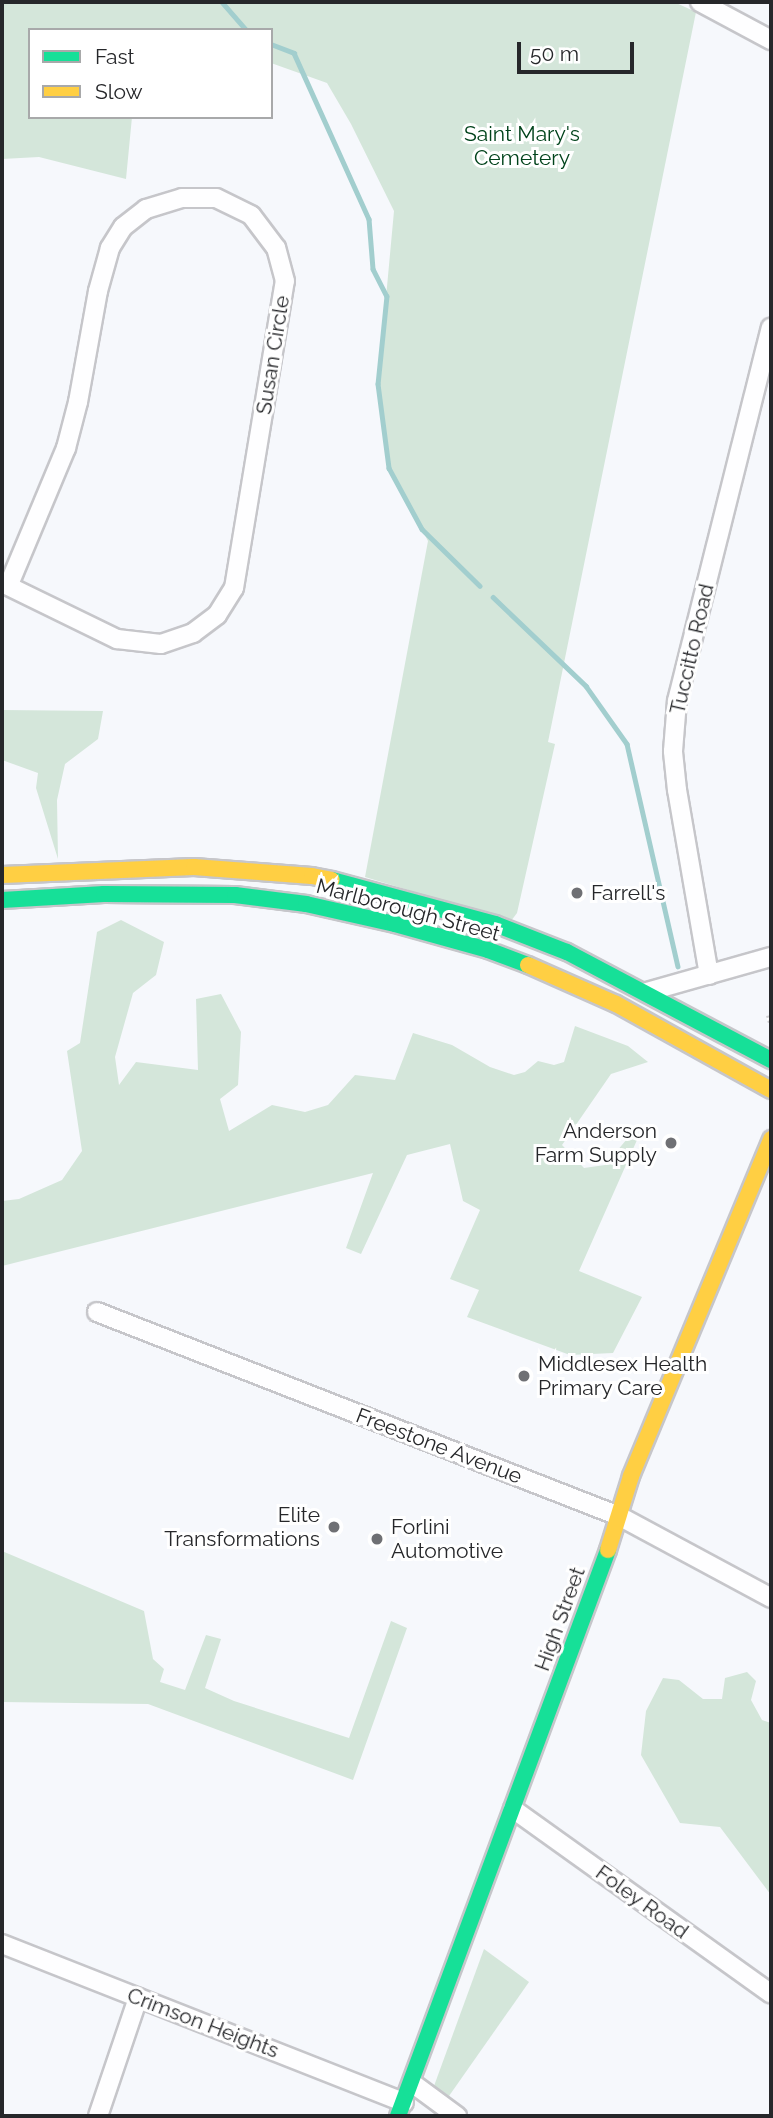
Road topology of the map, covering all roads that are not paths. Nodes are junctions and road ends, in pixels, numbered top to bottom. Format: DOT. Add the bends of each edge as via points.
graph roads {
  1 [pos="700,2"];
  2 [pos="771,40"];
  3 [pos="771,328"];
  4 [pos="5,583"];
  5 [pos="2,875"];
  6 [pos="2,900"];
  7 [pos="771,957"];
  8 [pos="709,975"];
  9 [pos="646,992"];
  10 [pos="636,1016"];
  11 [pos="771,1060"];
  12 [pos="771,1090"];
  13 [pos="771,1139"];
  14 [pos="97,1312"];
  15 [pos="619,1516"];
  16 [pos="771,1598"];
  17 [pos="513,1809"];
  18 [pos="2,1944"];
  19 [pos="771,1994"];
  20 [pos="138,1998"];
  21 [pos="412,2083"];
  22 [pos="401,2109"];
  23 [pos="98,2116"];
  24 [pos="457,2116"];
  1 -- 2 [label="street"];
  3 -- 8 [label="street, Tuccitto Road" via="677,701 673,751 677,790"];
  4 -- 4 [label="street, Susan Circle" via="66,448 98,291 110,248 123,227 146,209 182,198 216,198 251,215 276,248 285,281 234,588 217,615 193,633 161,644 117,639"];
  5 -- 9 [label="main road, Marlborough Street" via="155,866 312,876 495,924 567,952"];
  6 -- 10 [label="main road, Marlborough Street" via="173,893 306,904 488,950 556,976"];
  7 -- 8 [label="street"];
  8 -- 9 [label="street"];
  9 -- 10 [label="street"];
  9 -- 11 [label="main road, Marlborough Street"];
  10 -- 12 [label="main road, Marlborough Street"];
  13 -- 15 [label="main road, High Street" via="632,1472"];
  14 -- 15 [label="street, Freestone Avenue"];
  15 -- 16 [label="street, Freestone Avenue"];
  15 -- 17 [label="main road, High Street"];
  17 -- 19 [label="street, Foley Road"];
  17 -- 21 [label="main road, High Street"];
  18 -- 20 [label="street, Crimson Heights"];
  20 -- 22 [label="street, Crimson Heights"];
  20 -- 23 [label="street"];
  21 -- 22 [label="main road, High Street"];
  21 -- 24 [label="street"];
}
